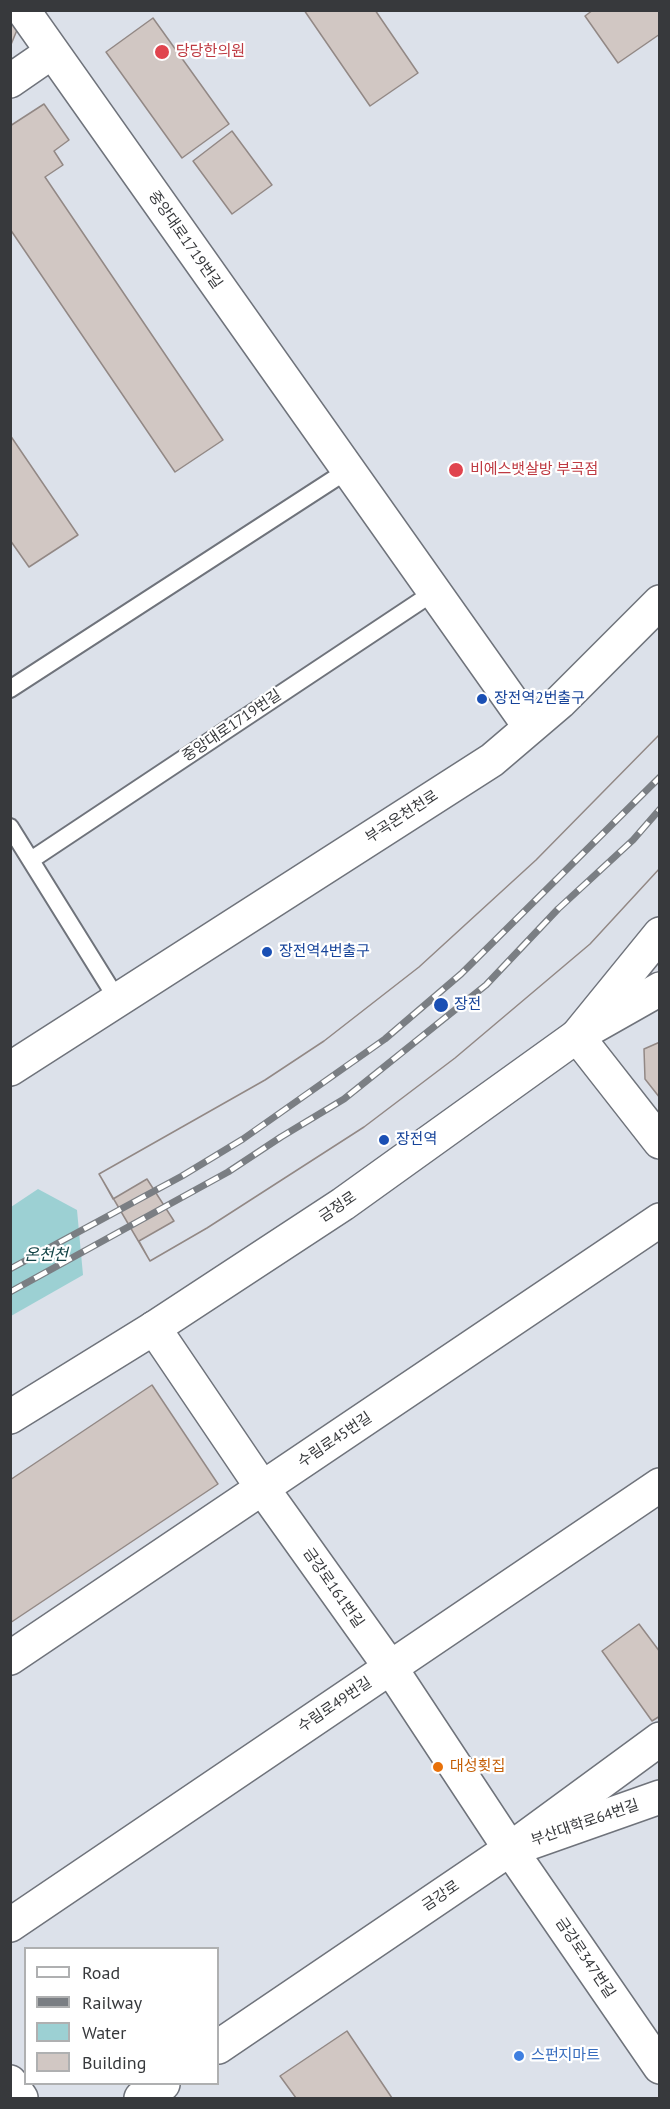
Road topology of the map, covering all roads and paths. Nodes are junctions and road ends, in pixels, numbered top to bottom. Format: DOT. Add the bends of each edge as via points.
graph roads {
  1 [pos="23,10"];
  2 [pos="52,52"];
  3 [pos="10,81"];
  4 [pos="348,470"];
  5 [pos="434,592"];
  6 [pos="660,602"];
  7 [pos="10,689"];
  8 [pos="530,727"];
  9 [pos="10,827"];
  10 [pos="31,860"];
  11 [pos="660,934"];
  12 [pos="660,989"];
  13 [pos="117,999"];
  14 [pos="577,1036"];
  15 [pos="10,1069"];
  16 [pos="660,1142"];
  17 [pos="660,1220"];
  18 [pos="153,1328"];
  19 [pos="10,1417"];
  20 [pos="660,1485"];
  21 [pos="263,1489"];
  22 [pos="10,1658"];
  23 [pos="390,1667"];
  24 [pos="660,1739"];
  25 [pos="660,1797"];
  26 [pos="510,1849"];
  27 [pos="10,1925"];
  28 [pos="219,2046"];
  29 [pos="660,2067"];
  30 [pos="10,2082"];
  31 [pos="161,2085"];
  32 [pos="21,2098"];
  33 [pos="141,2098"];
  1 -- 2 [label="street, 중앙대로1719번길"];
  2 -- 3 [label="street"];
  2 -- 4 [label="street, 중앙대로1719번길"];
  4 -- 5 [label="street, 중앙대로1719번길"];
  4 -- 7 [label="lane"];
  5 -- 8 [label="street, 중앙대로1719번길"];
  5 -- 10 [label="lane, 중앙대로1719번길"];
  6 -- 8 [label="street, 부곡온천천로"];
  8 -- 13 [label="street, 부곡온천천로" via="492,760"];
  9 -- 10 [label="lane"];
  10 -- 13 [label="lane"];
  11 -- 14 [label="street"];
  12 -- 14 [label="street, 금정로"];
  13 -- 15 [label="street, 부곡온천천로"];
  14 -- 16 [label="street"];
  14 -- 18 [label="street, 금정로" via="343,1204"];
  17 -- 21 [label="street, 수림로45번길"];
  18 -- 19 [label="street, 금정로"];
  18 -- 21 [label="street, 금강로161번길"];
  20 -- 23 [label="street, 수림로49번길"];
  21 -- 22 [label="street, 수림로45번길"];
  21 -- 23 [label="street, 금강로161번길"];
  23 -- 26 [label="street, 금강로161번길"];
  23 -- 27 [label="street, 수림로49번길"];
  24 -- 26 [label="street, 금강로"];
  25 -- 26 [label="street, 부산대학로64번길"];
  26 -- 28 [label="street, 금강로"];
  26 -- 29 [label="street, 금강로347번길"];
  30 -- 32 [label="street"];
  31 -- 33 [label="street"];
}
